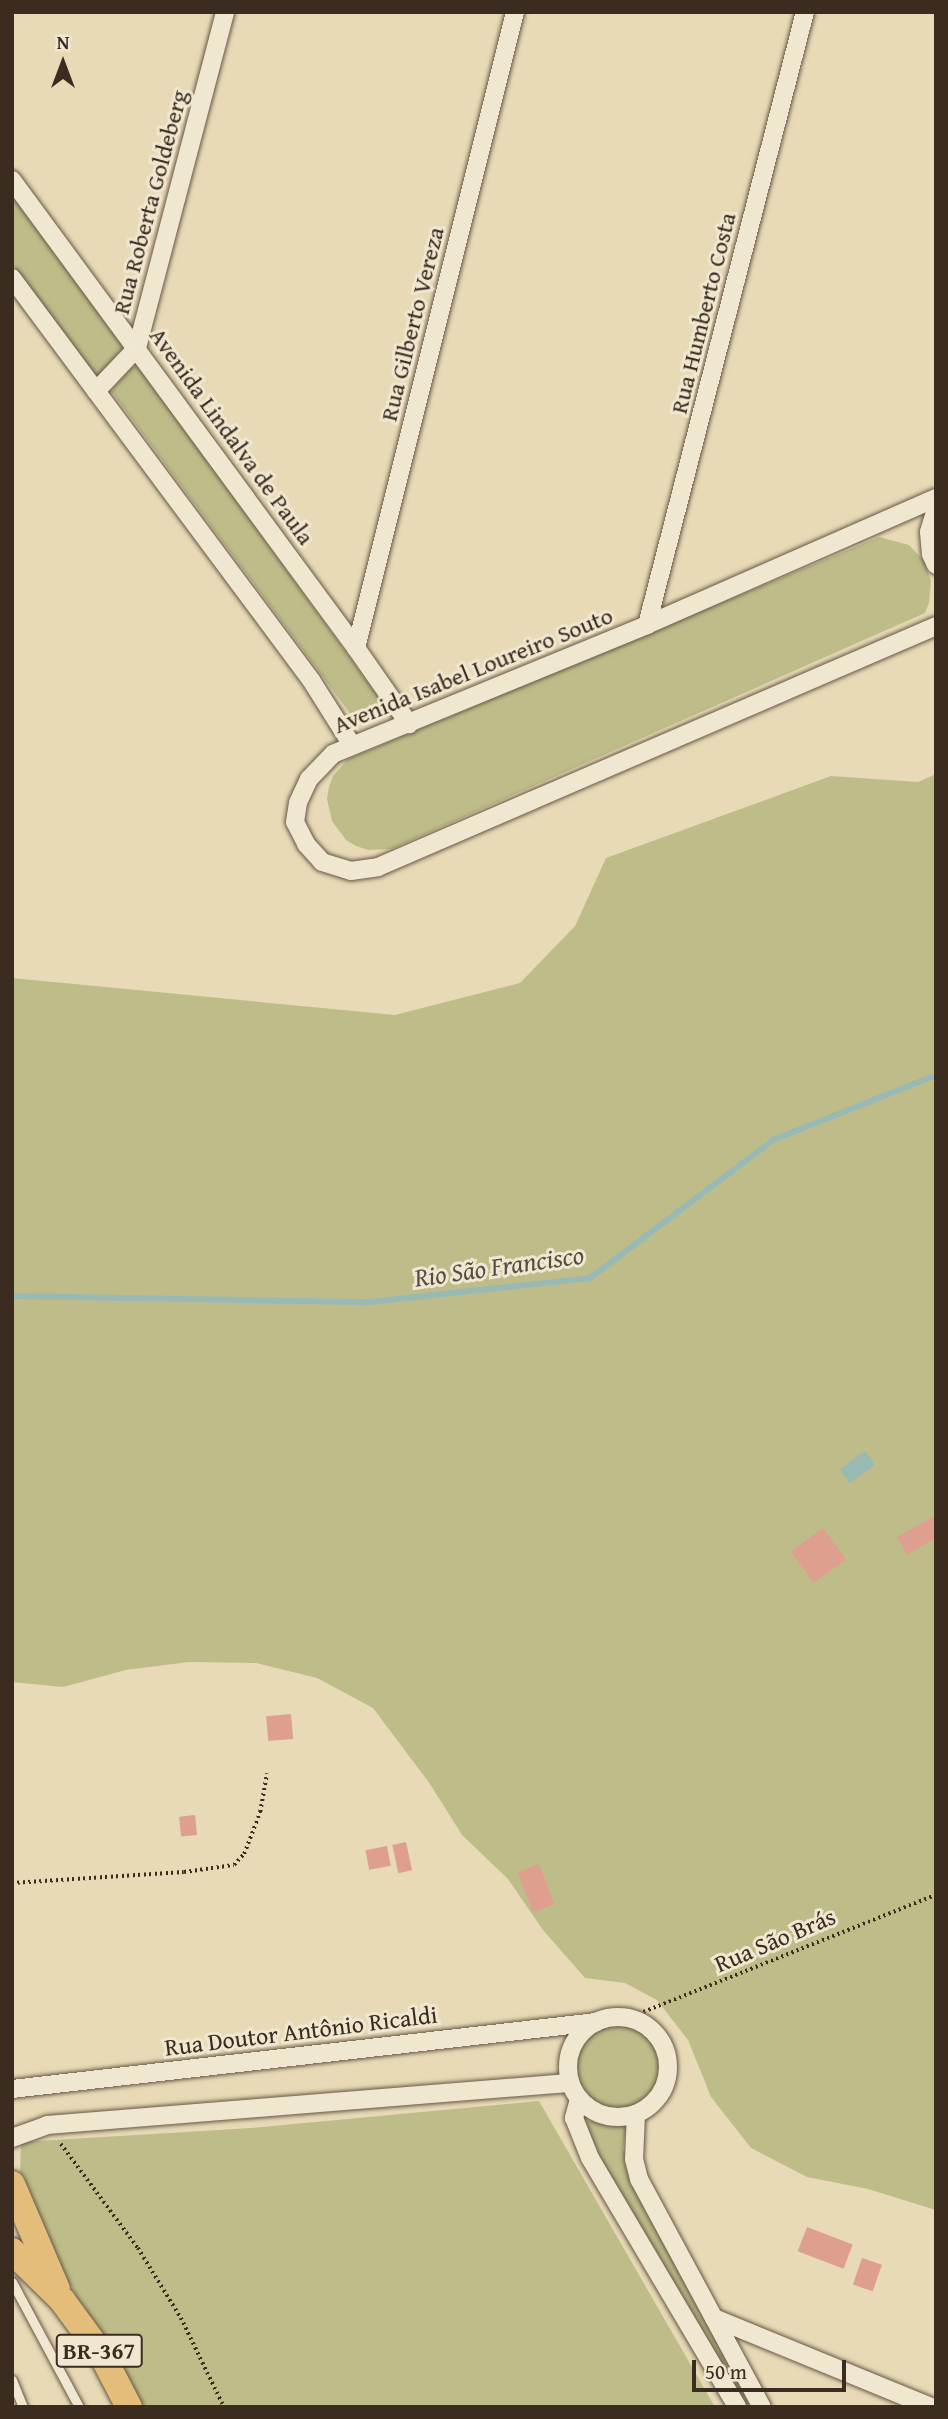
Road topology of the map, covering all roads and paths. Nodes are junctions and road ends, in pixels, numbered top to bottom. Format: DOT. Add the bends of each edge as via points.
graph roads {
  1 [pos="225,12"];
  2 [pos="515,12"];
  3 [pos="805,12"];
  4 [pos="12,180"];
  5 [pos="12,278"];
  6 [pos="137,348"];
  7 [pos="96,391"];
  8 [pos="936,498"];
  9 [pos="936,509"];
  10 [pos="936,565"];
  11 [pos="648,625"];
  12 [pos="936,626"];
  13 [pos="356,648"];
  14 [pos="409,724"];
  15 [pos="352,745"];
  16 [pos="267,1774"];
  17 [pos="12,1883"];
  18 [pos="936,1895"];
  19 [pos="628,2018"];
  20 [pos="596,2022"];
  21 [pos="568,2083"];
  22 [pos="12,2089"];
  23 [pos="579,2099"];
  24 [pos="636,2113"];
  25 [pos="47,2125"];
  26 [pos="12,2138"];
  27 [pos="12,2184"];
  28 [pos="12,2251"];
  29 [pos="12,2282"];
  30 [pos="62,2300"];
  31 [pos="713,2318"];
  32 [pos="12,2379"];
  33 [pos="23,2407"];
  34 [pos="79,2407"];
  35 [pos="129,2407"];
  36 [pos="224,2407"];
  37 [pos="737,2407"];
  38 [pos="762,2407"];
  39 [pos="931,2407"];
  1 -- 6 [label="street, Rua Roberta Goldeberg"];
  2 -- 13 [label="street, Rua Gilberto Vereza"];
  3 -- 11 [label="street, Rua Humberto Costa"];
  4 -- 6 [label="street, Avenida Lindalva de Paula"];
  5 -- 7 [label="street"];
  6 -- 7 [label="street, Rua Roberta Goldeberg"];
  6 -- 13 [label="street, Avenida Lindalva de Paula"];
  7 -- 15 [label="street" via="311,680"];
  8 -- 11 [label="street, Avenida Isabel Loureiro Souto"];
  9 -- 10 [label="street" via="929,532 930,554"];
  11 -- 14 [label="street, Avenida Isabel Loureiro Souto"];
  12 -- 15 [label="street, Avenida Isabel Loureiro Souto" via="378,867 351,871 322,862 295,822 309,779 333,754"];
  13 -- 14 [label="street, Avenida Lindalva de Paula"];
  14 -- 15 [label="street, Avenida Isabel Loureiro Souto"];
  16 -- 17 [label="path" via="260,1812 244,1854 234,1865"];
  18 -- 19 [label="path, Rua São Brás"];
  19 -- 20 [label="street"];
  19 -- 24 [label="street" via="656,2034 668,2063 660,2094"];
  20 -- 21 [label="street" via="573,2044"];
  20 -- 22 [label="street, Rua Doutor Antônio Ricaldi"];
  21 -- 23 [label="street"];
  21 -- 25 [label="street"];
  23 -- 24 [label="street" via="609,2116"];
  23 -- 37 [label="street" via="574,2118 590,2158"];
  24 -- 31 [label="street" via="634,2159 639,2179"];
  25 -- 26 [label="street"];
  25 -- 36 [label="path" via="138,2248 181,2318"];
  27 -- 30 [label="main road, BR-367"];
  28 -- 30 [label="main road, BR-367"];
  29 -- 34 [label="lane"];
  30 -- 35 [label="main road, BR-367" via="100,2353"];
  31 -- 38 [label="street"];
  31 -- 39 [label="street"];
  32 -- 33 [label="lane"];
}
